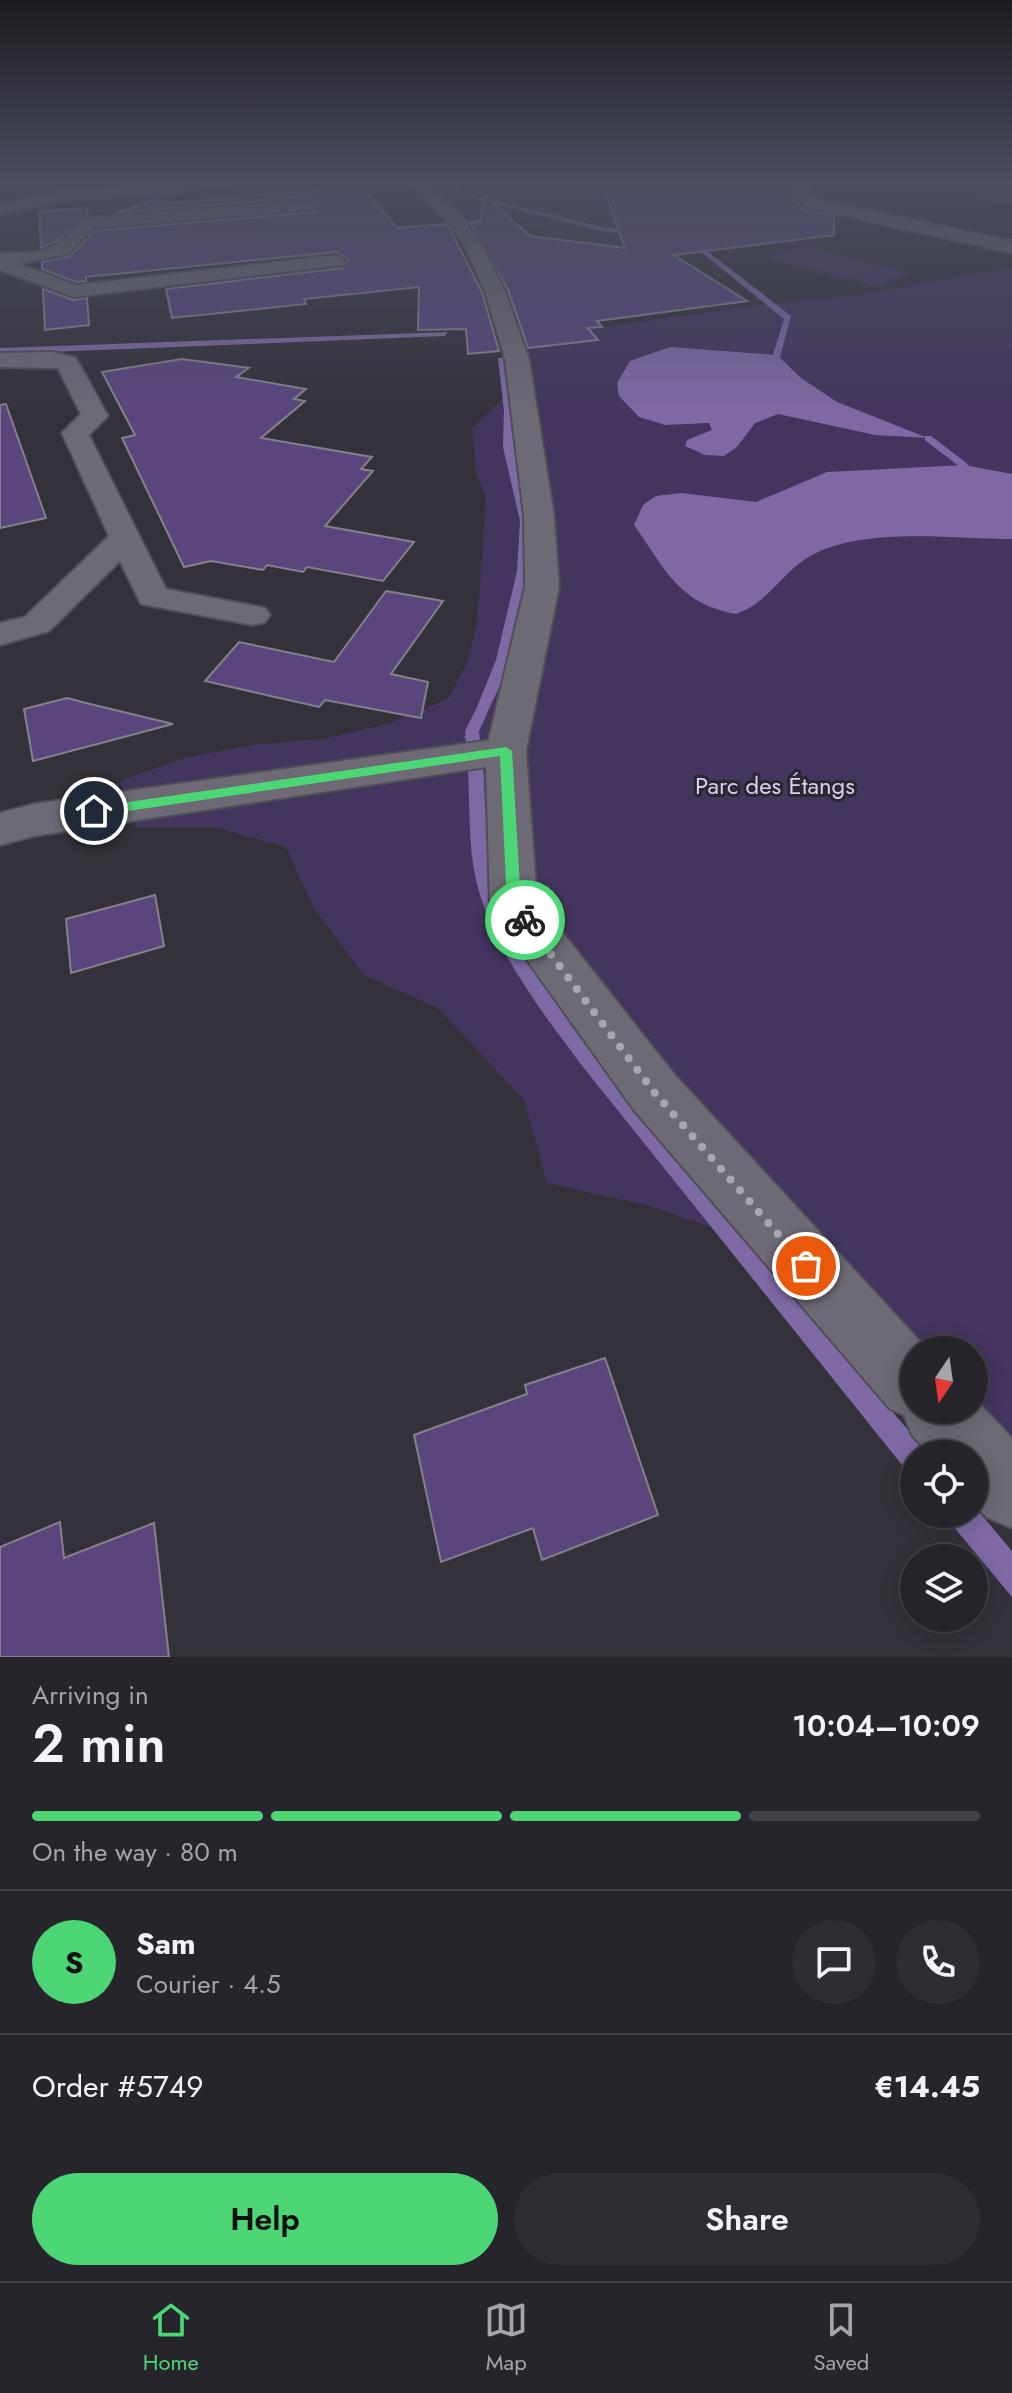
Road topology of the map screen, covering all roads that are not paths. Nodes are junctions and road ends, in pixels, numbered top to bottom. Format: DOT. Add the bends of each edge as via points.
graph roads {
  1 [pos="480,259"];
  2 [pos="0,261"];
  3 [pos="336,261"];
  4 [pos="0,360"];
  5 [pos="125,538"];
  6 [pos="253,615"];
  7 [pos="0,634"];
  8 [pos="502,752"];
  9 [pos="0,829"];
  10 [pos="900,1369"];
  11 [pos="950,1424"];
  12 [pos="1012,1491"];
  1 -- 8 [label="street" via="517,359 539,516 542,587"];
  2 -- 3 [label="street" via="74,291"];
  4 -- 5 [label="street" via="68,363 95,416 75,433"];
  5 -- 6 [label="street" via="153,597"];
  5 -- 7 [label="street" via="37,624"];
  8 -- 9 [label="street"];
  8 -- 10 [label="street" via="514,905 654,1092"];
  11 -- 12 [label="street"];
}
